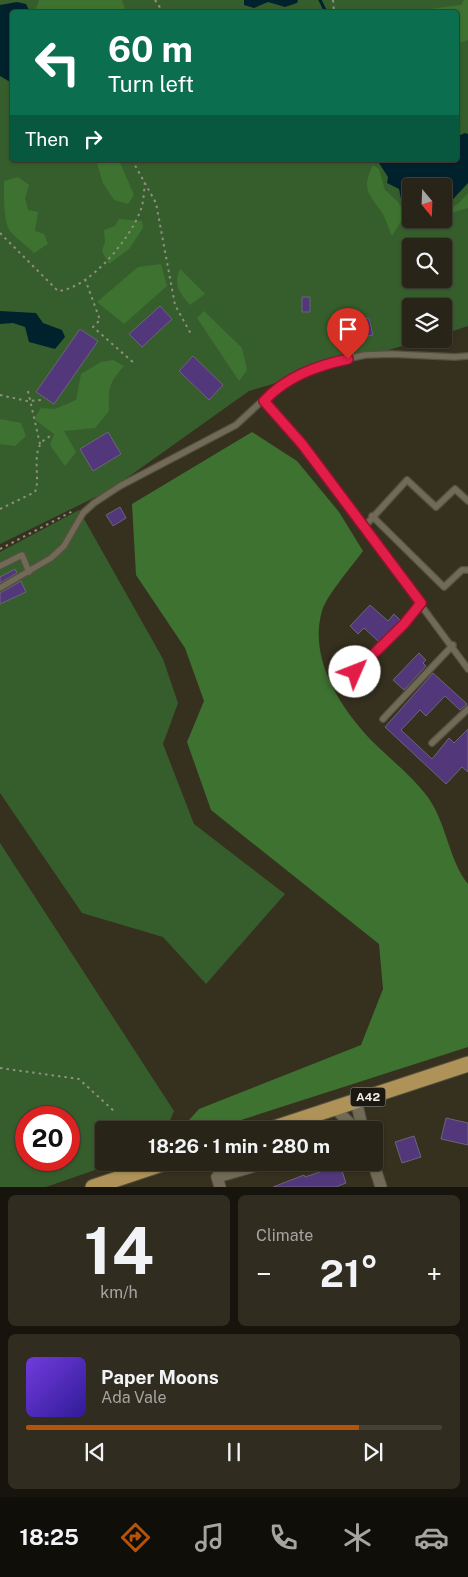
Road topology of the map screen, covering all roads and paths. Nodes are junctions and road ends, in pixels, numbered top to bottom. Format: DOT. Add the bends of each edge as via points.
graph roads {
  1 [pos="133,162"];
  2 [pos="145,181"];
  3 [pos="0,233"];
  4 [pos="85,279"];
  5 [pos="191,334"];
  6 [pos="468,356"];
  7 [pos="135,364"];
  8 [pos="28,391"];
  9 [pos="0,395"];
  10 [pos="42,400"];
  11 [pos="29,401"];
  12 [pos="264,401"];
  13 [pos="50,436"];
  14 [pos="40,444"];
  15 [pos="468,501"];
  16 [pos="94,503"];
  17 [pos="0,509"];
  18 [pos="372,516"];
  19 [pos="364,527"];
  20 [pos="0,549"];
  21 [pos="0,566"];
  22 [pos="468,570"];
  23 [pos="29,572"];
  24 [pos="0,588"];
  25 [pos="421,603"];
  26 [pos="453,645"];
  27 [pos="468,669"];
  28 [pos="355,672"];
  29 [pos="468,709"];
  30 [pos="383,719"];
  31 [pos="432,743"];
  32 [pos="468,1064"];
  33 [pos="0,1068"];
  34 [pos="335,1108"];
  35 [pos="358,1108"];
  36 [pos="115,1112"];
  37 [pos="295,1121"];
  38 [pos="347,1121"];
  39 [pos="361,1121"];
  40 [pos="141,1171"];
  41 [pos="238,1171"];
  42 [pos="376,1171"];
  43 [pos="93,1187"];
  44 [pos="220,1187"];
  45 [pos="381,1187"];
  1 -- 2 [label="path"];
  2 -- 4 [label="path" via="140,213 128,233 106,263"];
  2 -- 5 [label="path" via="156,203 175,305"];
  3 -- 4 [label="path" via="58,291 67,290"];
  4 -- 7 [label="path" via="100,320 93,327"];
  6 -- 12 [label="lane" via="364,355 332,362 303,372 276,388"];
  8 -- 11 [label="path"];
  9 -- 11 [label="path"];
  10 -- 11 [label="path"];
  11 -- 14 [label="path"];
  12 -- 16 [label="lane" via="236,425"];
  12 -- 19 [label="lane" via="302,444"];
  13 -- 14 [label="path"];
  14 -- 17 [label="path" via="35,492"];
  15 -- 18 [label="lane" via="455,489 436,507 407,480"];
  16 -- 20 [label="path"];
  16 -- 23 [label="lane" via="64,546"];
  18 -- 19 [label="lane"];
  18 -- 22 [label="lane" via="444,588 462,570"];
  19 -- 25 [label="lane"];
  21 -- 23 [label="lane" via="22,554"];
  23 -- 24 [label="lane"];
  25 -- 26 [label="lane"];
  25 -- 28 [label="lane"];
  26 -- 27 [label="lane"];
  26 -- 30 [label="lane"];
  29 -- 31 [label="lane"];
  32 -- 35 [label="main road, A42" via="373,1095"];
  33 -- 36 [label="path" via="79,1080"];
  34 -- 35 [label="main road, A42"];
  34 -- 37 [label="main road, A42"];
  34 -- 38 [label="street"];
  35 -- 39 [label="street"];
  40 -- 43 [label="main road"];
  41 -- 44 [label="street" via="217,1177"];
  42 -- 45 [label="street"];
}
